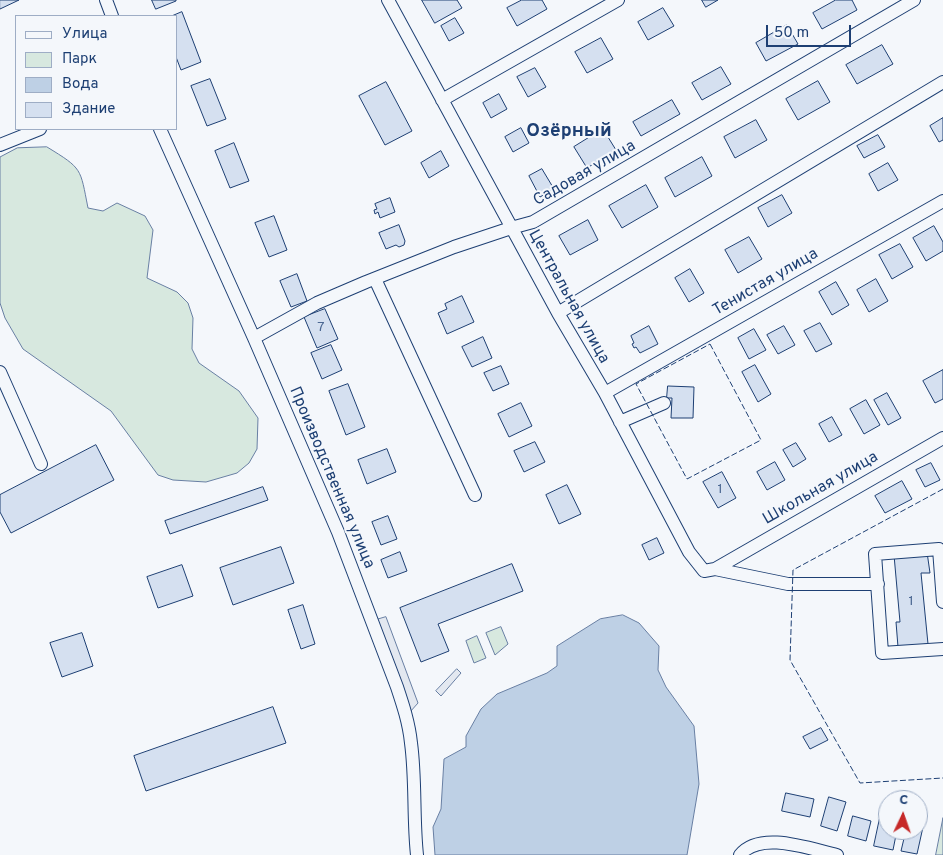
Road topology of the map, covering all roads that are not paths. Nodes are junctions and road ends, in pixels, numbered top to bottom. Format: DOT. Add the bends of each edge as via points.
graph roads {
  1 [pos="106,0"];
  2 [pos="388,0"];
  3 [pos="618,0"];
  4 [pos="914,0"];
  5 [pos="112,15"];
  6 [pos="943,82"];
  7 [pos="442,100"];
  8 [pos="38,130"];
  9 [pos="160,130"];
  10 [pos="0,145"];
  11 [pos="943,201"];
  12 [pos="511,228"];
  13 [pos="374,279"];
  14 [pos="558,314"];
  15 [pos="254,338"];
  16 [pos="0,372"];
  17 [pos="604,393"];
  18 [pos="664,403"];
  19 [pos="620,422"];
  20 [pos="943,438"];
  21 [pos="41,464"];
  22 [pos="475,495"];
  23 [pos="715,569"];
  24 [pos="878,584"];
  25 [pos="943,602"];
  26 [pos="943,649"];
  27 [pos="417,855"];
  28 [pos="740,855"];
  29 [pos="837,855"];
  1 -- 5 [label="street"];
  2 -- 7 [label="street, Центральная улица"];
  3 -- 7 [label="street"];
  4 -- 12 [label="street, Садовая улица" via="541,218"];
  6 -- 14 [label="street"];
  7 -- 12 [label="street, Центральная улица"];
  8 -- 10 [label="street"];
  9 -- 15 [label="street, Производственная улица"];
  11 -- 17 [label="street, Тенистая улица"];
  12 -- 13 [label="street, Садовая улица"];
  12 -- 14 [label="street, Центральная улица"];
  13 -- 15 [label="street, Садовая улица" via="317,304"];
  13 -- 22 [label="street"];
  14 -- 17 [label="street, Центральная улица"];
  15 -- 27 [label="street, Производственная улица" via="338,532 405,711 413,758"];
  16 -- 21 [label="street"];
  17 -- 19 [label="street, Центральная улица"];
  18 -- 19 [label="street"];
  19 -- 23 [label="street, Центральная улица" via="689,552 704,571"];
  20 -- 23 [label="street, Школьная улица"];
  23 -- 24 [label="street" via="788,584"];
  24 -- 25 [label="street" via="875,554 939,549"];
  24 -- 26 [label="street" via="882,653"];
  28 -- 29 [label="street" via="745,848 760,842 784,843"];
}
